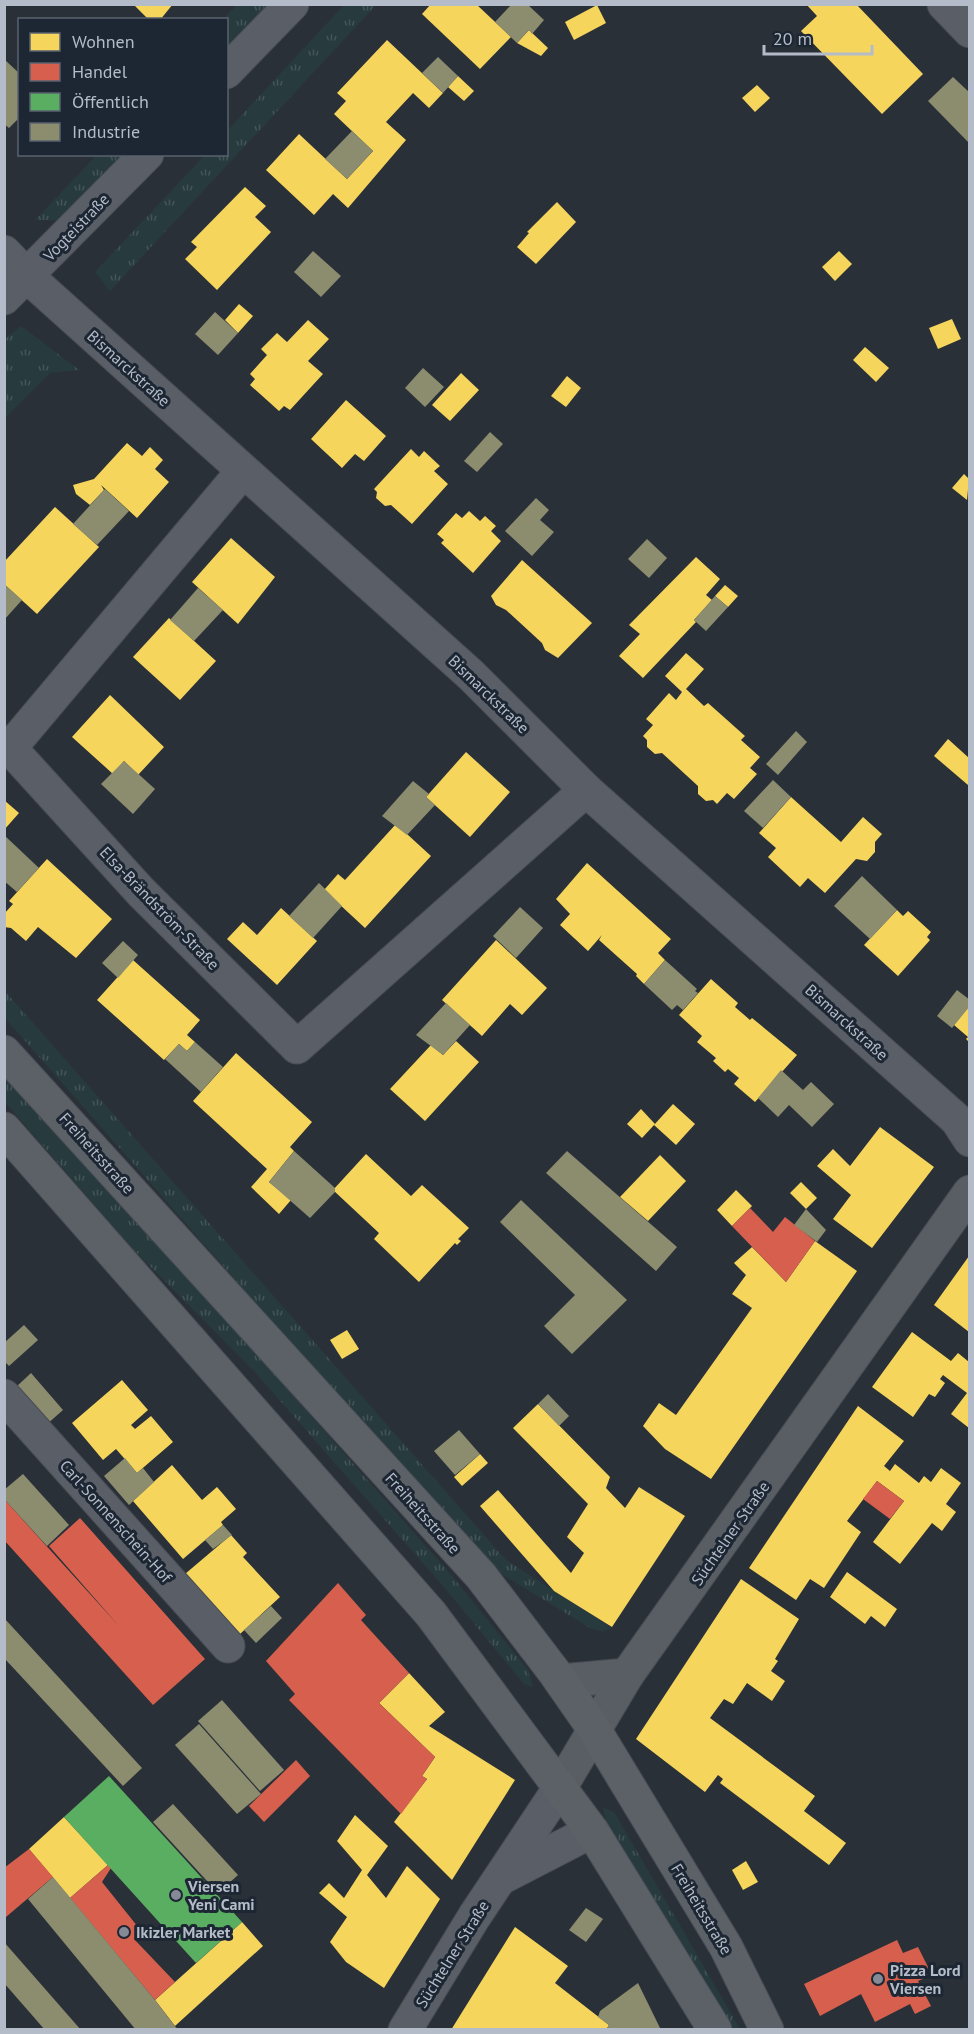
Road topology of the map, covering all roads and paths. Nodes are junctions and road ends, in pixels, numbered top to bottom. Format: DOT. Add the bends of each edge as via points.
graph roads {
  1 [pos="292,4"];
  2 [pos="944,4"];
  3 [pos="969,31"];
  4 [pos="228,70"];
  5 [pos="145,156"];
  6 [pos="4,252"];
  7 [pos="16,287"];
  8 [pos="243,471"];
  9 [pos="586,790"];
  10 [pos="4,1052"];
  11 [pos="4,1129"];
  12 [pos="969,1140"];
  13 [pos="969,1192"];
  14 [pos="4,1396"];
  15 [pos="228,1646"];
  16 [pos="627,1675"];
  17 [pos="561,1682"];
  18 [pos="594,1730"];
  19 [pos="561,1786"];
  20 [pos="592,1831"];
  21 [pos="500,1879"];
  22 [pos="405,2030"];
  23 [pos="715,2030"];
  24 [pos="767,2030"];
  1 -- 4 [label="street"];
  2 -- 3 [label="street"];
  5 -- 7 [label="street, Vogteistraße"];
  6 -- 7 [label="street, Bismarckstraße"];
  7 -- 8 [label="street, Bismarckstraße"];
  8 -- 9 [label="street, Bismarckstraße" via="471,675"];
  8 -- 9 [label="street, Elsa-Brändström-Straße" via="10,748 141,892 297,1047"];
  9 -- 12 [label="street, Bismarckstraße" via="957,1120"];
  10 -- 17 [label="main road, Freiheitsstraße" via="481,1576"];
  11 -- 19 [label="main road" via="431,1614"];
  13 -- 16 [label="main road, Süchtelner Straße"];
  14 -- 15 [label="street, Carl-Sonnenschein-Hof"];
  16 -- 17 [label="main road"];
  16 -- 18 [label="main road, Süchtelner Straße"];
  17 -- 18 [label="main road, Freiheitsstraße"];
  18 -- 19 [label="main road, Süchtelner Straße"];
  18 -- 24 [label="main road, Freiheitsstraße" via="726,1947"];
  19 -- 20 [label="main road"];
  19 -- 21 [label="street, Süchtelner Straße"];
  20 -- 21 [label="street"];
  20 -- 23 [label="main road"];
  21 -- 22 [label="street, Süchtelner Straße"];
}
